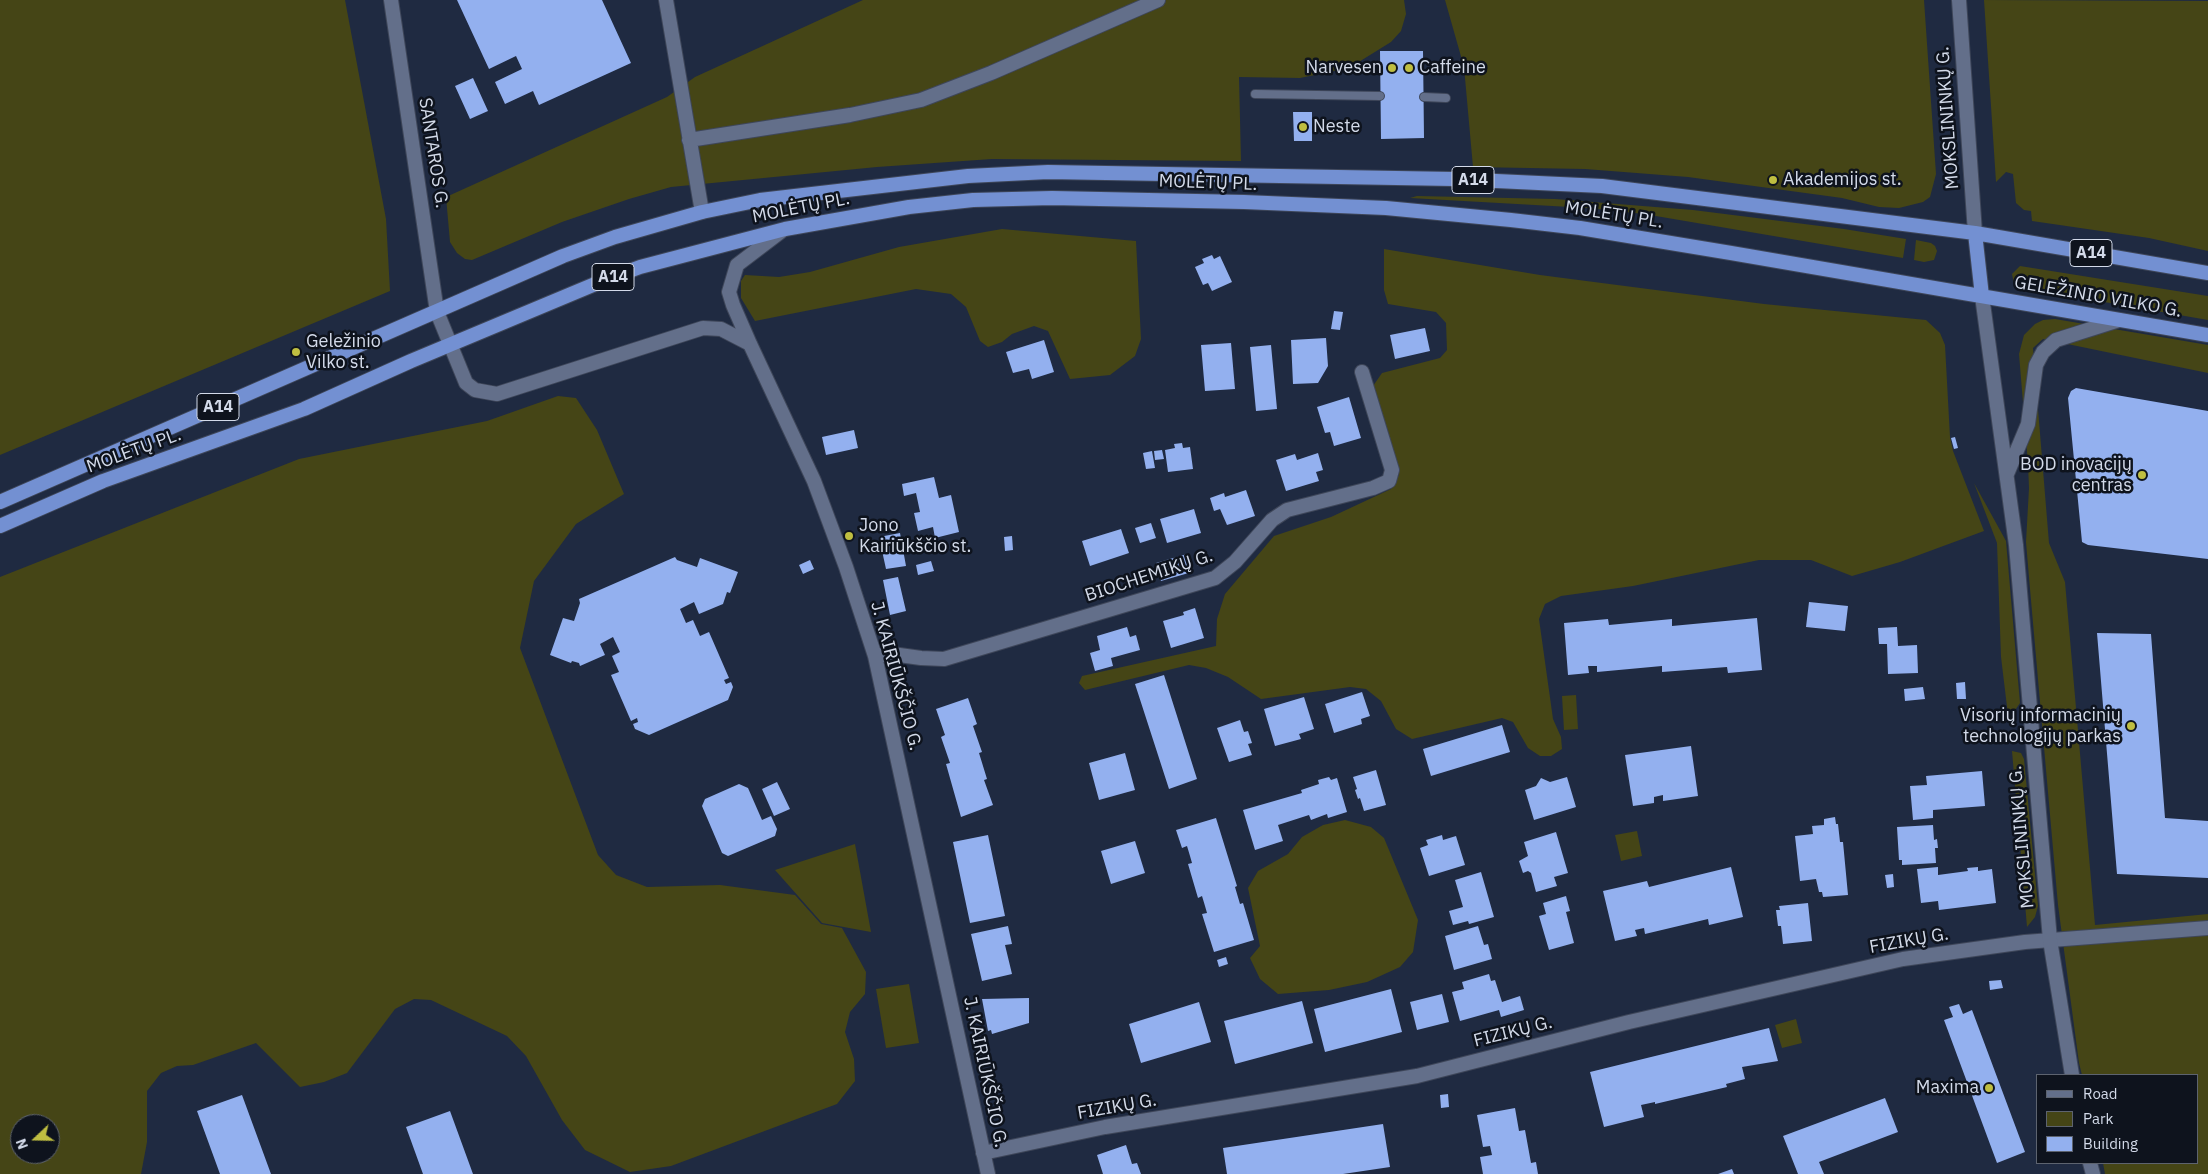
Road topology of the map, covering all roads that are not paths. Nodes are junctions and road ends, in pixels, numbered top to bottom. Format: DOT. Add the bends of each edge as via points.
graph roads {
  1 [pos="391,0"];
  2 [pos="666,0"];
  3 [pos="1158,0"];
  4 [pos="1959,0"];
  5 [pos="1256,94"];
  6 [pos="1380,96"];
  7 [pos="1424,97"];
  8 [pos="1446,98"];
  9 [pos="689,140"];
  10 [pos="702,212"];
  11 [pos="785,228"];
  12 [pos="1975,233"];
  13 [pos="2208,274"];
  14 [pos="1982,296"];
  15 [pos="437,312"];
  16 [pos="2120,320"];
  17 [pos="2208,335"];
  18 [pos="750,344"];
  19 [pos="449,346"];
  20 [pos="1362,372"];
  21 [pos="2006,475"];
  22 [pos="0,502"];
  23 [pos="0,526"];
  24 [pos="875,656"];
  25 [pos="2208,928"];
  26 [pos="2050,940"];
  27 [pos="2072,1074"];
  28 [pos="984,1153"];
  29 [pos="988,1174"];
  1 -- 15 [label="street, SANTAROS G."];
  2 -- 9 [label="street"];
  3 -- 9 [label="street" via="922,100 858,114"];
  4 -- 12 [label="street, MOKSLININKŲ G."];
  5 -- 6 [label="lane"];
  7 -- 8 [label="lane"];
  9 -- 10 [label="street"];
  10 -- 12 [label="highway, MOLĖTŲ PL. / A14" via="760,200 905,182 1048,172 1454,179 1602,186"];
  10 -- 15 [label="highway, MOLĖTŲ PL. / A14" via="563,256"];
  11 -- 14 [label="highway, MOLĖTŲ PL. / A14" via="909,207 973,200 1052,198 1386,208 1580,228"];
  11 -- 18 [label="street, J. KAIRIŪKŠČIO G." via="737,265 732,278 729,292"];
  11 -- 19 [label="highway, MOLĖTŲ PL. / A14" via="640,267"];
  12 -- 13 [label="highway, A14"];
  12 -- 14 [label="highway"];
  14 -- 16 [label="highway, GELEŽINIO VILKO G. / A14"];
  14 -- 21 [label="street, MOKSLININKŲ G."];
  15 -- 19 [label="street"];
  15 -- 22 [label="highway, MOLĖTŲ PL. / A14"];
  16 -- 17 [label="highway, GELEŽINIO VILKO G. / A14"];
  16 -- 21 [label="street" via="2056,340 2043,352 2036,365 2028,424"];
  18 -- 19 [label="street" via="721,329 704,328 497,394 486,394 466,383"];
  18 -- 24 [label="street, J. KAIRIŪKŠČIO G." via="814,481"];
  19 -- 23 [label="highway, MOLĖTŲ PL. / A14" via="304,409 103,481"];
  20 -- 24 [label="street, BIOCHEMIKŲ G." via="1392,470 1389,481 1288,510 1272,520 1235,562 1214,578 944,659 892,654"];
  21 -- 26 [label="street, MOKSLININKŲ G." via="2016,545"];
  24 -- 28 [label="street, J. KAIRIŪKŠČIO G."];
  25 -- 26 [label="street, FIZIKŲ G."];
  26 -- 27 [label="street, MOKSLININKŲ G."];
  26 -- 28 [label="street, FIZIKŲ G." via="1903,959 1638,1020 1417,1076 1105,1127"];
  28 -- 29 [label="street, J. KAIRIŪKŠČIO G."];
}
